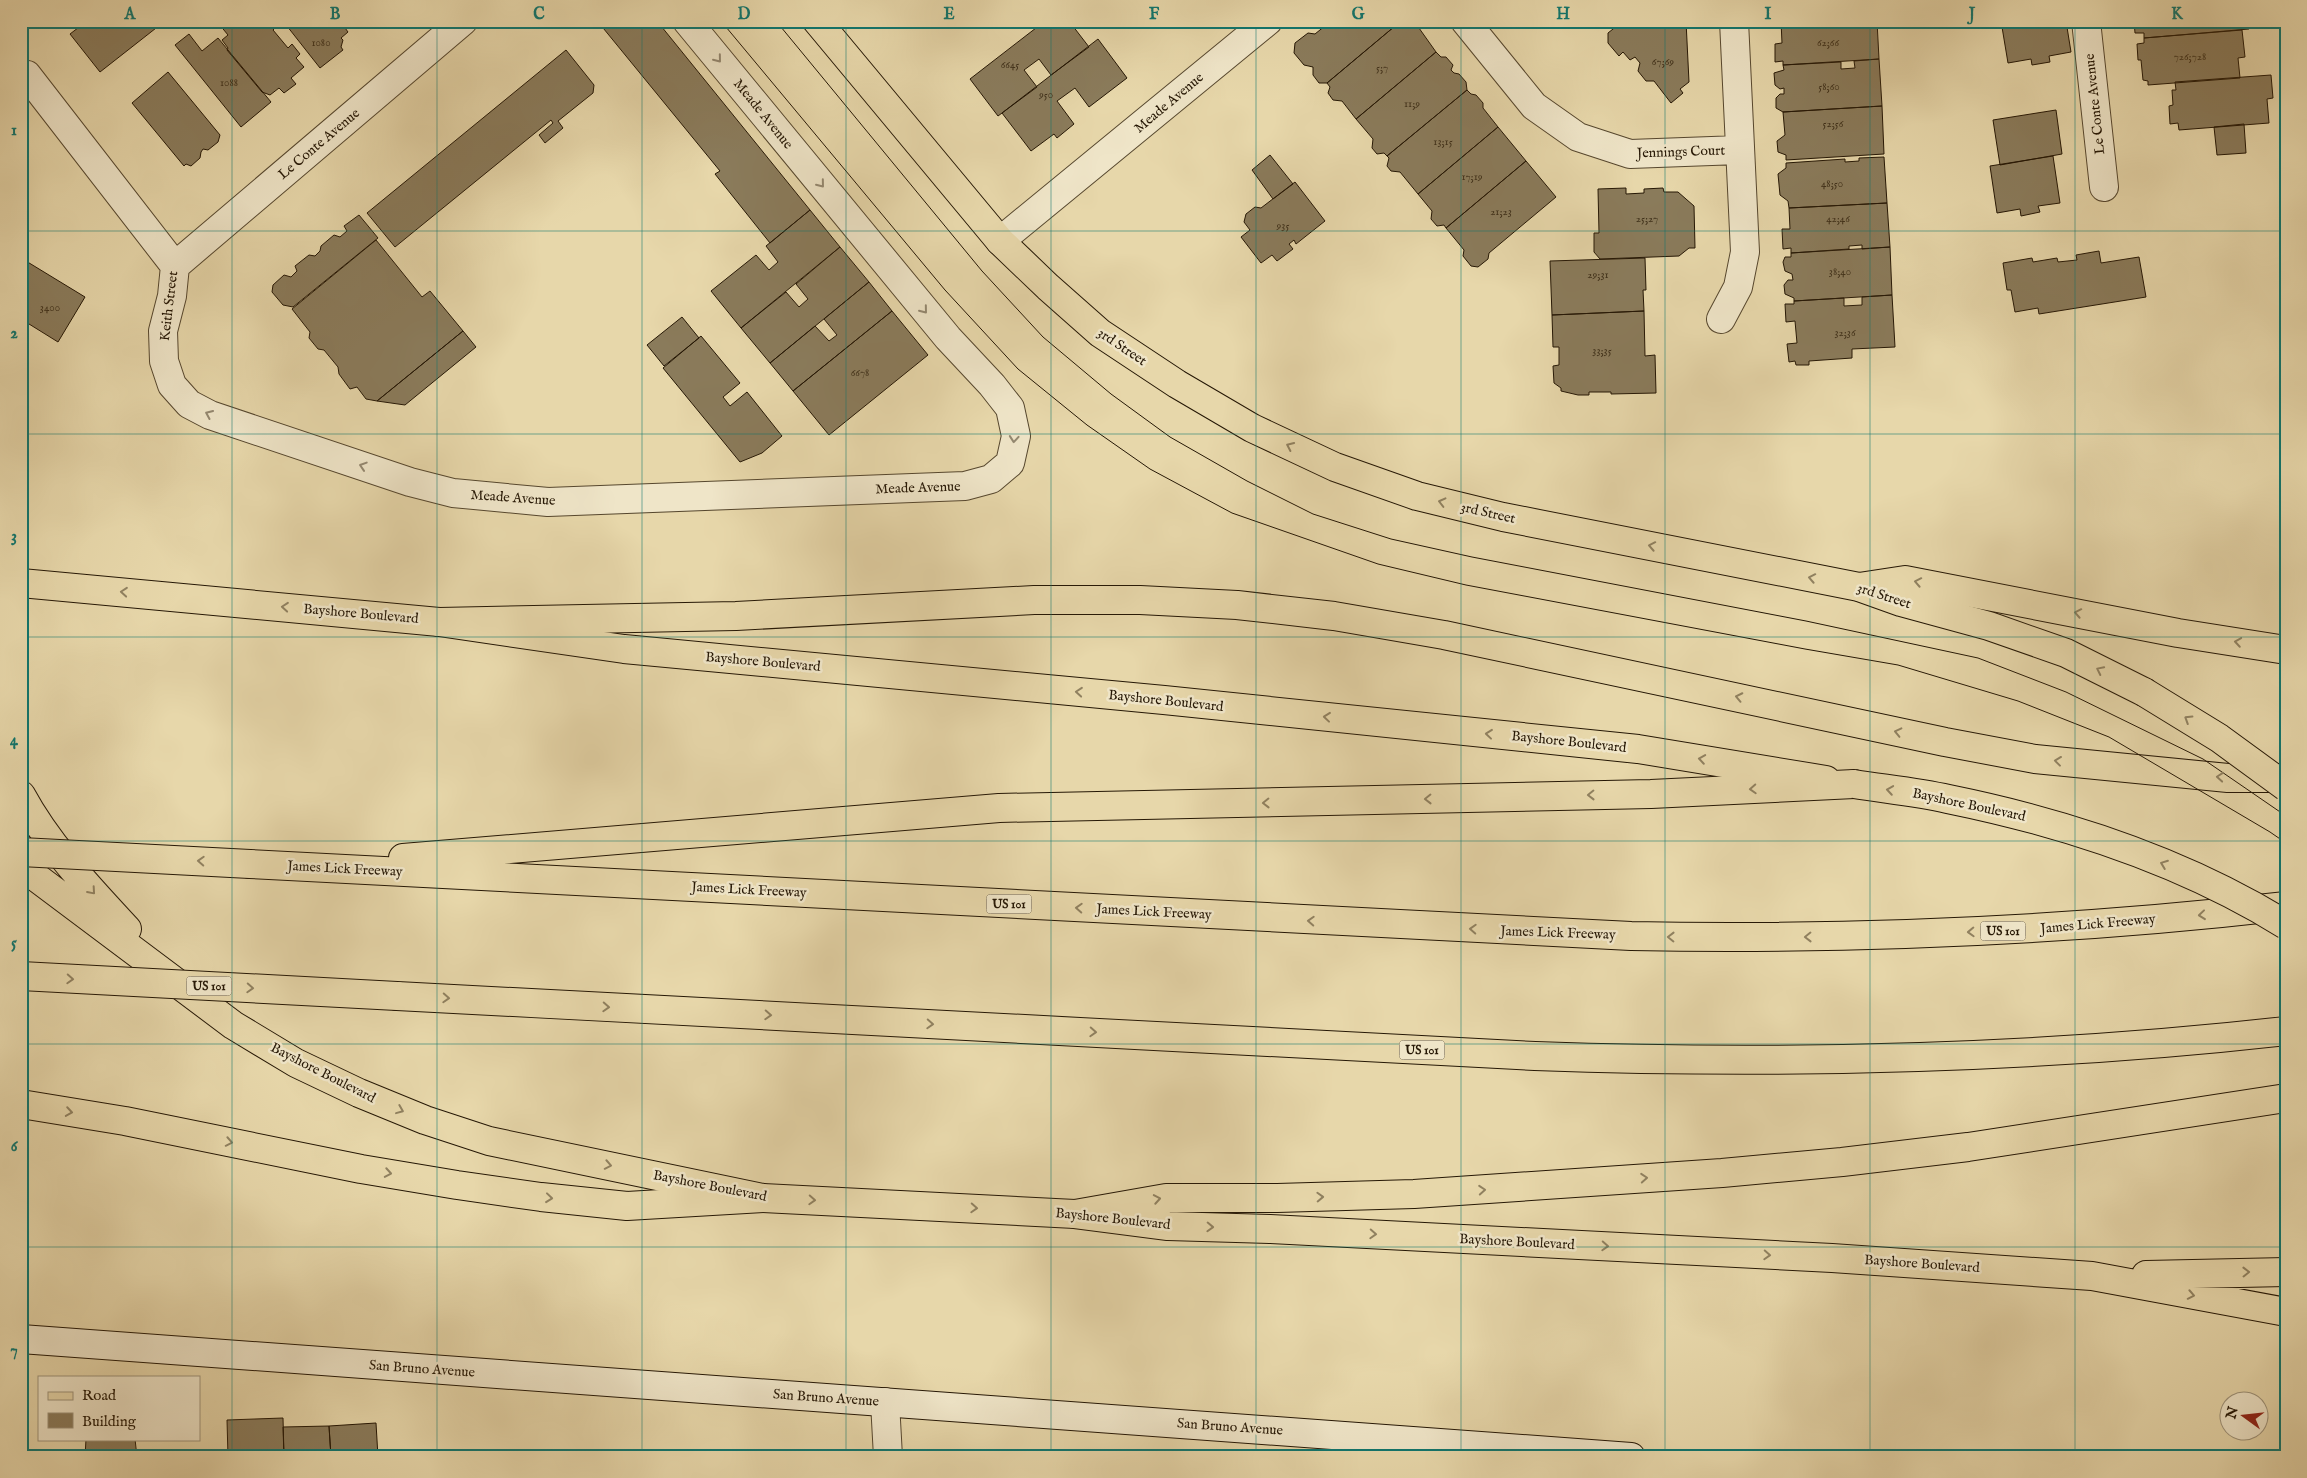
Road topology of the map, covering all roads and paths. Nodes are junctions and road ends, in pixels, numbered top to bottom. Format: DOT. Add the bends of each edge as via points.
graph roads {
  1 [pos="462,21"];
  2 [pos="687,21"];
  3 [pos="817,21"];
  4 [pos="1268,21"];
  5 [pos="1465,21"];
  6 [pos="1734,21"];
  7 [pos="2086,21"];
  8 [pos="27,75"];
  9 [pos="1739,150"];
  10 [pos="2104,187"];
  11 [pos="1000,241"];
  12 [pos="175,266"];
  13 [pos="1720,319"];
  14 [pos="410,482"];
  15 [pos="21,583"];
  16 [pos="1859,587"];
  17 [pos="439,622"];
  18 [pos="2286,650"];
  19 [pos="2286,778"];
  20 [pos="1854,784"];
  21 [pos="2286,787"];
  22 [pos="21,796"];
  23 [pos="21,852"];
  24 [pos="21,866"];
  25 [pos="299,866"];
  26 [pos="2286,906"];
  27 [pos="2286,925"];
  28 [pos="21,976"];
  29 [pos="233,1025"];
  30 [pos="2286,1031"];
  31 [pos="2286,1098"];
  32 [pos="21,1104"];
  33 [pos="763,1198"];
  34 [pos="1075,1214"];
  35 [pos="2286,1272"];
  36 [pos="2092,1276"];
  37 [pos="2286,1312"];
  38 [pos="21,1340"];
  39 [pos="885,1402"];
  40 [pos="888,1457"];
  41 [pos="1631,1457"];
  1 -- 12 [label="street, Le Conte Avenue"];
  2 -- 14 [label="street, Meade Avenue, one-way" via="948,338 1010,408 1016,436 1010,464 991,479 965,486 548,502 453,493"];
  3 -- 11 [label="main road, 3rd Street"];
  4 -- 11 [label="street, Meade Avenue"];
  5 -- 9 [label="street, Jennings Court" via="1534,106 1578,137 1630,154"];
  6 -- 9 [label="street, Jennings Court"];
  7 -- 10 [label="street, Le Conte Avenue"];
  8 -- 12 [label="street, Keith Street"];
  9 -- 13 [label="street, Jennings Court" via="1745,252 1738,286"];
  16 -- 11 [label="main road, 3rd Street, one-way" via="1503,517 1417,496 1335,466 1252,428 1100,333"];
  14 -- 12 [label="street, Keith Street, one-way" via="210,416 189,404 172,385 164,361 163,330 172,296"];
  17 -- 15 [label="main road, Bayshore Boulevard, one-way"];
  18 -- 16 [label="main road, one-way" via="2178,633 1905,580"];
  21 -- 16 [label="main road, 3rd Street, one-way, bridge" via="2219,738 2144,692 2057,650"];
  19 -- 17 [label="main road, one-way" via="2219,777 2034,759 1444,635 1334,616 1237,605 1140,600 1034,600 736,616"];
  20 -- 17 [label="main road, Bayshore Boulevard, one-way" via="1638,749 624,649"];
  20 -- 25 [label="main road, one-way" via="1651,794 999,808"];
  27 -- 20 [label="main road, Bayshore Boulevard, one-way, bridge" via="2193,875 2103,840 2004,811 1946,798"];
  22 -- 29 [label="main road, one-way" via="90,890 160,964"];
  25 -- 23 [label="main road, James Lick Freeway / US 101, one-way, bridge"];
  24 -- 29 [label="main road, Bayshore Boulevard"];
  26 -- 25 [label="main road, James Lick Freeway / US 101, one-way" via="2074,927 1987,932 1631,936"];
  28 -- 30 [label="main road, US 101, one-way, bridge" via="1535,1056 1714,1061 1982,1056 2142,1046"];
  29 -- 33 [label="main road, Bayshore Boulevard, one-way" via="296,1063 359,1094 425,1120 489,1140"];
  34 -- 31 [label="main road, one-way" via="1166,1198 1414,1194 1842,1162 1968,1147"];
  32 -- 33 [label="main road, one-way" via="125,1121 371,1170 541,1197 627,1206"];
  33 -- 34 [label="main road, Bayshore Boulevard, one-way"];
  34 -- 36 [label="main road, Bayshore Boulevard, one-way" via="1168,1226 1832,1258"];
  36 -- 35 [label="main road, one-way"];
  36 -- 37 [label="main road, Bayshore Boulevard, one-way"];
  38 -- 39 [label="street, San Bruno Avenue"];
  39 -- 40 [label="street"];
  39 -- 41 [label="street, San Bruno Avenue"];
}
